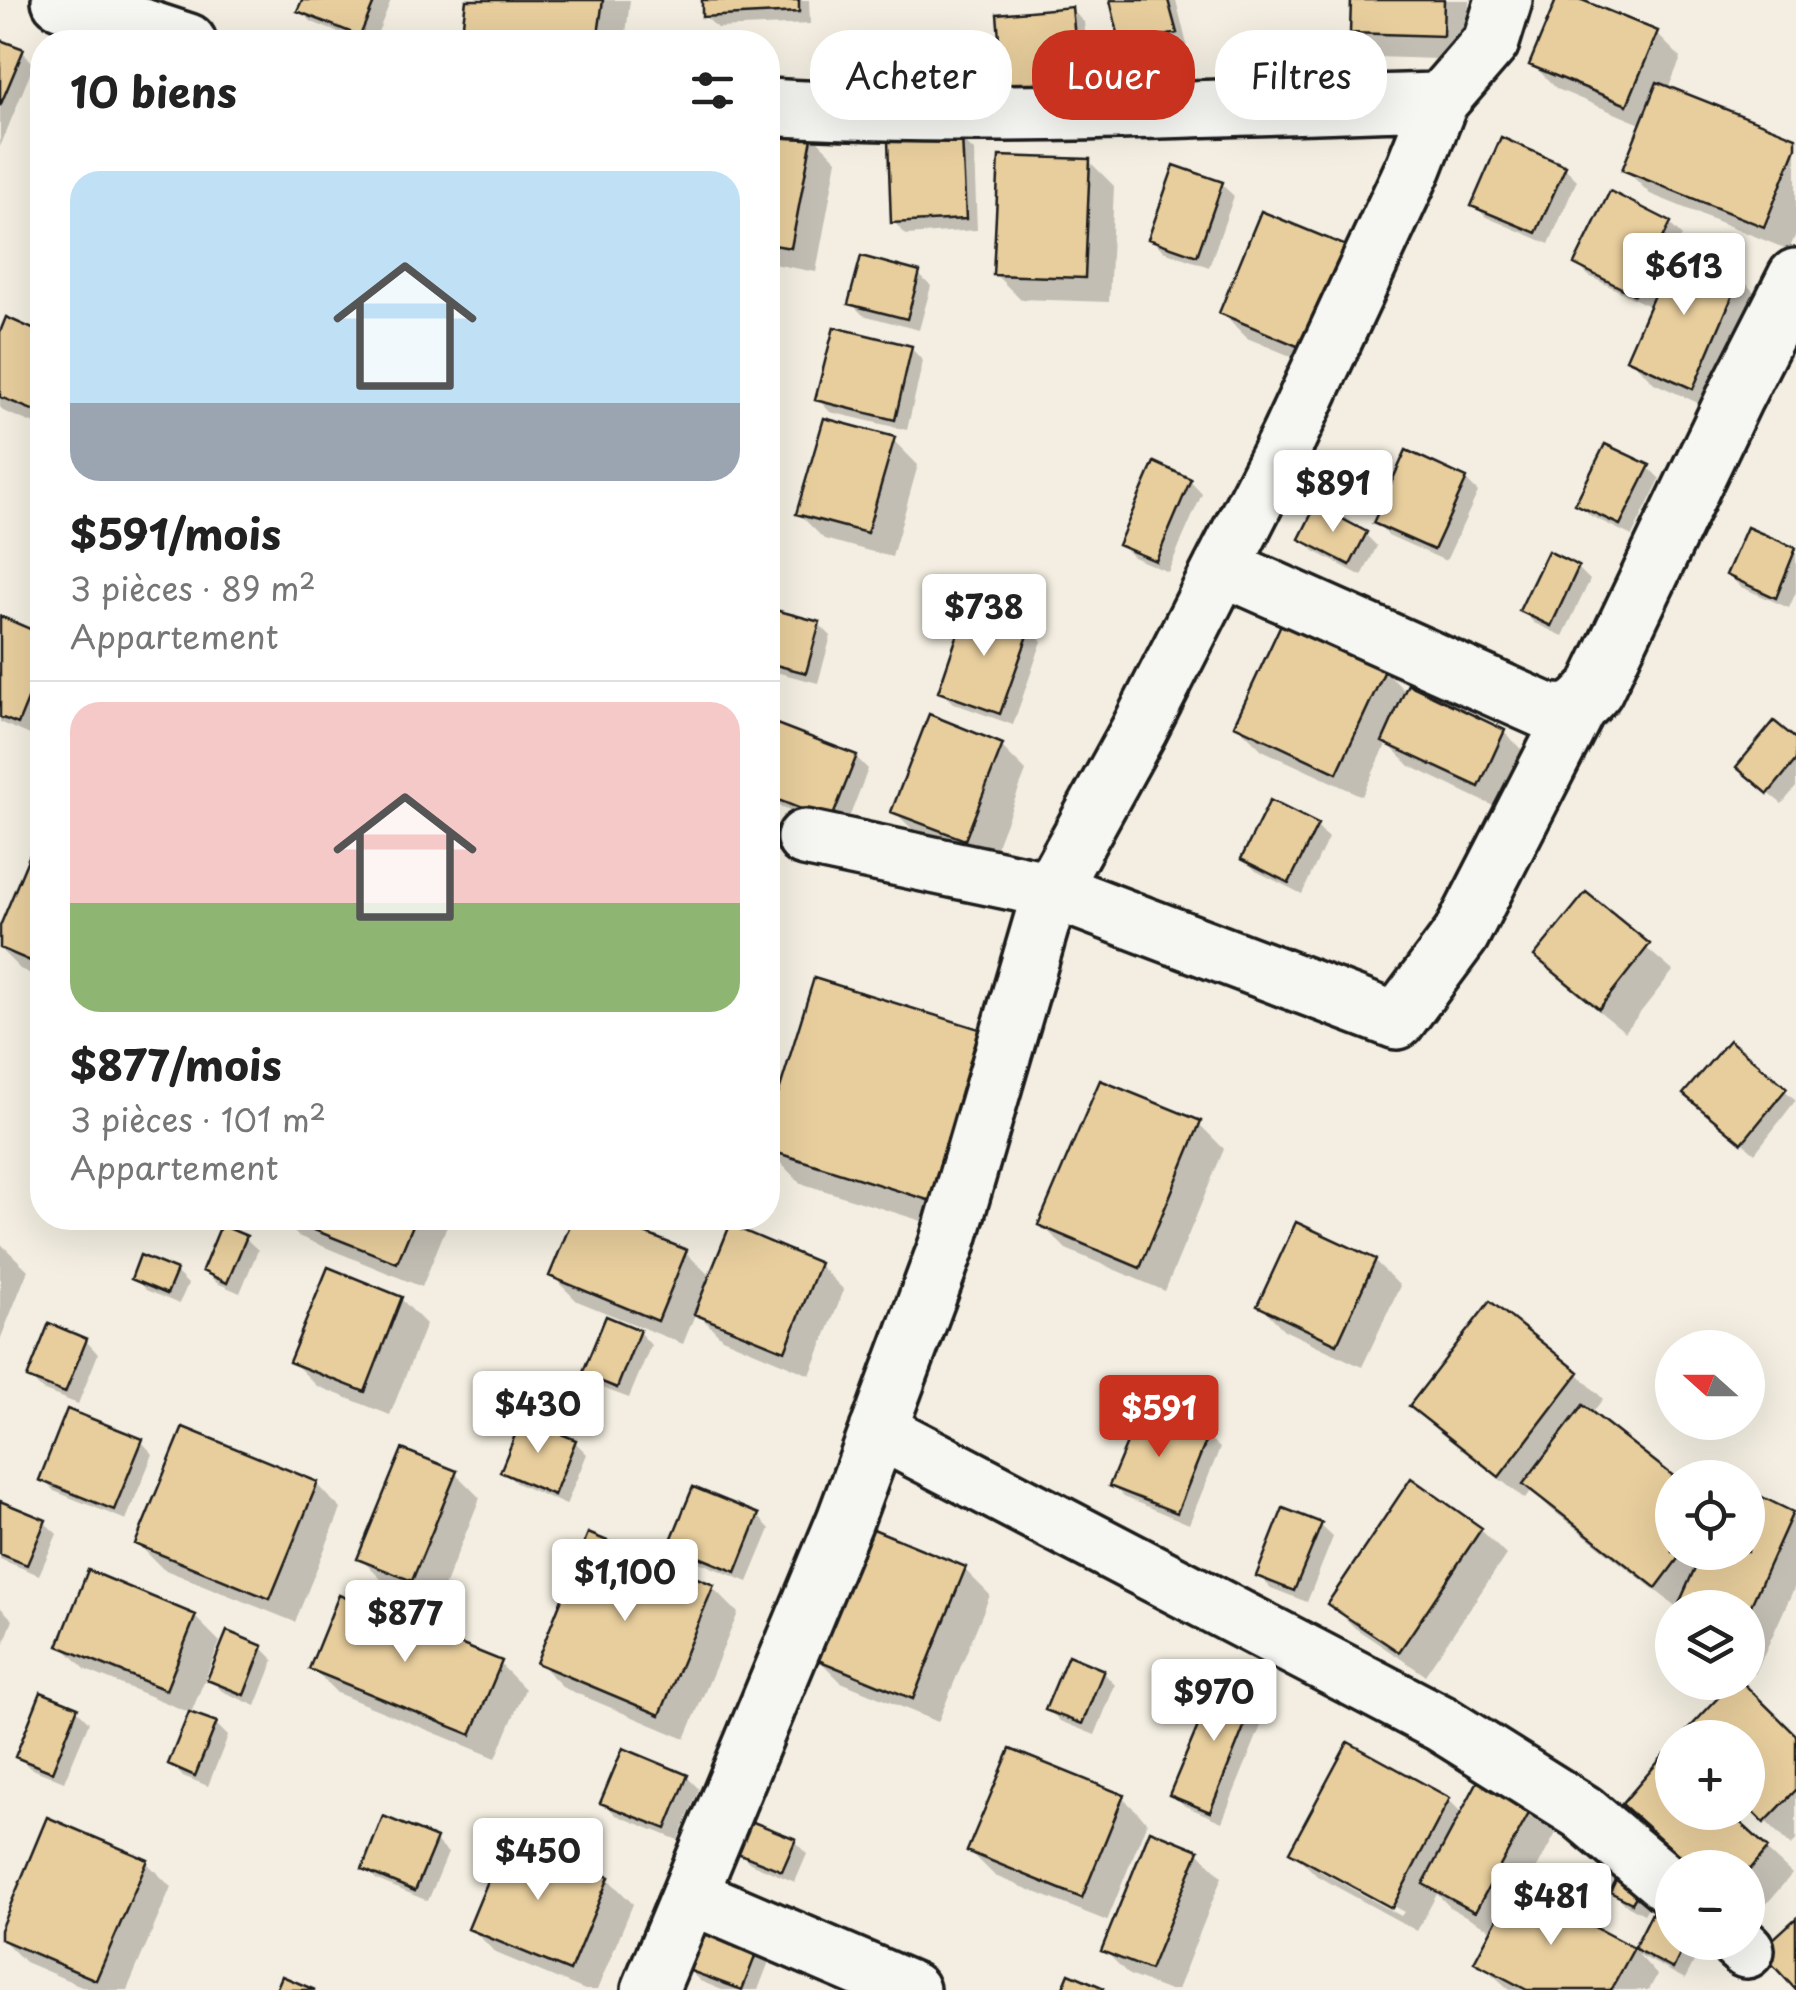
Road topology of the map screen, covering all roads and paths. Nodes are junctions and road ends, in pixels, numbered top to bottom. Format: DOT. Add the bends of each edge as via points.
graph roads {
  1 [pos="60,0"];
  2 [pos="1504,0"];
  3 [pos="151,30"];
  4 [pos="1440,101"];
  5 [pos="780,108"];
  6 [pos="1792,295"];
  7 [pos="1222,567"];
  8 [pos="1576,711"];
  9 [pos="806,838"];
  10 [pos="1051,890"];
  11 [pos="878,1430"];
  12 [pos="1655,1874"];
  13 [pos="692,1896"];
  14 [pos="650,1990"];
  15 [pos="911,1990"];
  1 -- 3 [label="street"];
  2 -- 4 [label="street" via="1491,42"];
  4 -- 5 [label="street" via="1047,112"];
  4 -- 7 [label="street" via="1289,436"];
  6 -- 8 [label="street" via="1595,690"];
  7 -- 8 [label="street" via="1546,711"];
  7 -- 10 [label="street"];
  8 -- 10 [label="street" via="1461,935 1397,1022"];
  9 -- 10 [label="street"];
  10 -- 11 [label="street" via="947,1245"];
  11 -- 12 [label="street" via="1440,1723 1582,1812"];
  11 -- 13 [label="street"];
  13 -- 14 [label="street"];
  13 -- 15 [label="street"];
}
